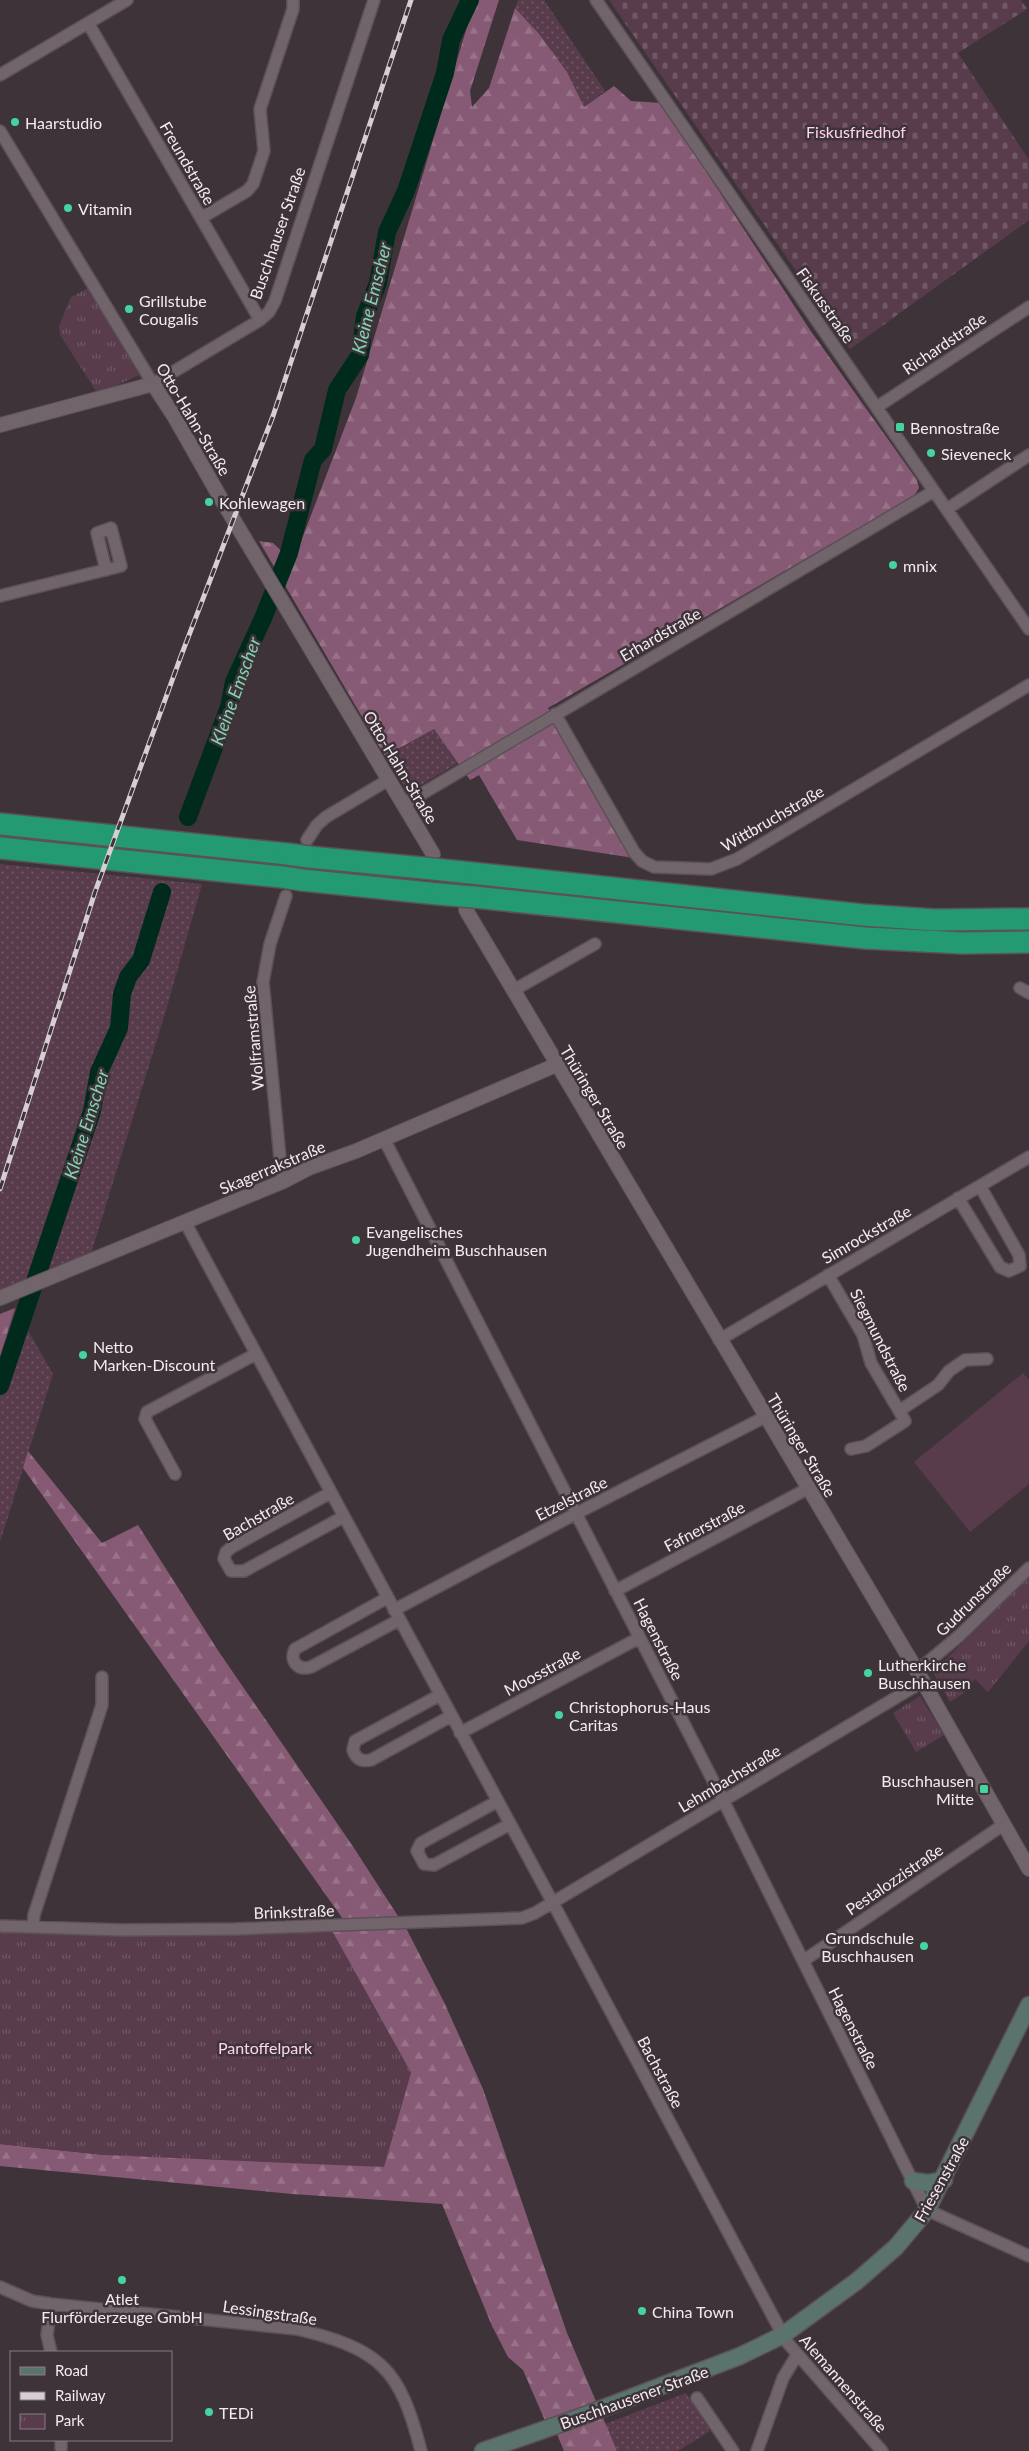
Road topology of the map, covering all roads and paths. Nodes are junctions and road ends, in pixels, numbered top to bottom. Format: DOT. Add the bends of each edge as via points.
graph roads {
  1 [pos="127,0"];
  2 [pos="293,0"];
  3 [pos="374,0"];
  4 [pos="596,0"];
  5 [pos="88,23"];
  6 [pos="0,75"];
  7 [pos="0,131"];
  8 [pos="201,218"];
  9 [pos="1029,306"];
  10 [pos="260,320"];
  11 [pos="153,384"];
  12 [pos="877,407"];
  13 [pos="0,425"];
  14 [pos="1029,455"];
  15 [pos="934,491"];
  16 [pos="947,509"];
  17 [pos="106,570"];
  18 [pos="0,596"];
  19 [pos="1029,629"];
  20 [pos="1029,685"];
  21 [pos="555,714"];
  22 [pos="388,780"];
  23 [pos="403,805"];
  24 [pos="0,824"];
  25 [pos="0,848"];
  26 [pos="308,848"];
  27 [pos="428,861"];
  28 [pos="290,884"];
  29 [pos="470,904"];
  30 [pos="1029,919"];
  31 [pos="1029,942"];
  32 [pos="595,944"];
  33 [pos="514,990"];
  34 [pos="556,1065"];
  35 [pos="384,1139"];
  36 [pos="1029,1156"];
  37 [pos="284,1181"];
  38 [pos="980,1186"];
  39 [pos="958,1198"];
  40 [pos="185,1222"];
  41 [pos="828,1275"];
  42 [pos="4,1296"];
  43 [pos="719,1340"];
  44 [pos="254,1355"];
  45 [pos="987,1359"];
  46 [pos="902,1416"];
  47 [pos="765,1417"];
  48 [pos="851,1449"];
  49 [pos="174,1474"];
  50 [pos="808,1488"];
  51 [pos="330,1493"];
  52 [pos="577,1512"];
  53 [pos="343,1516"];
  54 [pos="1029,1568"];
  55 [pos="615,1591"];
  56 [pos="387,1598"];
  57 [pos="396,1615"];
  58 [pos="639,1638"];
  59 [pos="102,1677"];
  60 [pos="920,1677"];
  61 [pos="440,1695"];
  62 [pos="452,1716"];
  63 [pos="460,1732"];
  64 [pos="498,1801"];
  65 [pos="724,1802"];
  66 [pos="510,1824"];
  67 [pos="1003,1825"];
  68 [pos="1029,1869"];
  69 [pos="552,1903"];
  70 [pos="0,1926"];
  71 [pos="33,1927"];
  72 [pos="803,1961"];
  73 [pos="1029,2005"];
  74 [pos="944,2180"];
  75 [pos="913,2181"];
  76 [pos="927,2210"];
  77 [pos="1029,2256"];
  78 [pos="0,2287"];
  79 [pos="51,2304"];
  80 [pos="783,2335"];
  81 [pos="51,2351"];
  82 [pos="797,2355"];
  83 [pos="697,2398"];
  84 [pos="421,2451"];
  85 [pos="483,2451"];
  86 [pos="733,2451"];
  87 [pos="757,2451"];
  88 [pos="882,2451"];
  1 -- 5 [label="street"];
  2 -- 8 [label="street" via="293,9 260,109 264,151 253,184 247,191"];
  3 -- 10 [label="street, Buschhauser Straße" via="275,300"];
  4 -- 12 [label="street, Fiskusstraße"];
  5 -- 6 [label="street"];
  5 -- 8 [label="street, Freundstraße"];
  7 -- 11 [label="street, Otto-Hahn-Straße"];
  8 -- 10 [label="street, Freundstraße"];
  9 -- 12 [label="street, Richardstraße"];
  10 -- 11 [label="street, Buschhauser Straße"];
  11 -- 13 [label="street, Buschhauser Straße"];
  11 -- 22 [label="street, Otto-Hahn-Straße"];
  12 -- 15 [label="street, Fiskusstraße"];
  14 -- 16 [label="street"];
  15 -- 16 [label="street, Fiskusstraße"];
  15 -- 21 [label="street, Erhardstraße"];
  16 -- 19 [label="street, Fiskusstraße"];
  17 -- 18 [label="street"];
  20 -- 21 [label="street, Wittbruchstraße" via="737,859 711,870 654,867 642,861"];
  21 -- 23 [label="street, Erhardstraße"];
  22 -- 23 [label="street, Otto-Hahn-Straße"];
  22 -- 26 [label="street" via="317,825"];
  23 -- 27 [label="street, Otto-Hahn-Straße"];
  24 -- 26 [label="highway, bridge" via="287,854"];
  25 -- 28 [label="highway"];
  26 -- 27 [label="highway"];
  27 -- 30 [label="highway, bridge" via="462,872 863,915 935,920"];
  28 -- 29 [label="highway, bridge" via="438,894"];
  28 -- 37 [label="street, Wolframstraße" via="270,944 263,982 280,1168"];
  29 -- 31 [label="highway" via="865,938 962,943"];
  29 -- 33 [label="street"];
  32 -- 33 [label="street"];
  33 -- 34 [label="street, Thüringer Straße"];
  34 -- 35 [label="street, Skagerrakstraße"];
  34 -- 43 [label="street, Thüringer Straße"];
  35 -- 37 [label="street, Skagerrakstraße"];
  35 -- 52 [label="street, Hagenstraße"];
  36 -- 38 [label="street, Simrockstraße"];
  37 -- 40 [label="street, Skagerrakstraße"];
  38 -- 39 [label="street, Simrockstraße"];
  38 -- 39 [label="street" via="1019,1255 1020,1266 1014,1270 1000,1267"];
  39 -- 41 [label="street, Simrockstraße"];
  40 -- 42 [label="street, Skagerrakstraße"];
  40 -- 44 [label="street, Bachstraße"];
  41 -- 43 [label="street, Simrockstraße"];
  41 -- 46 [label="street, Siegmundstraße" via="863,1335 871,1363"];
  43 -- 47 [label="street, Thüringer Straße"];
  44 -- 49 [label="street" via="147,1412 145,1419"];
  44 -- 51 [label="street, Bachstraße"];
  45 -- 46 [label="street" via="965,1360"];
  46 -- 48 [label="street" via="866,1446"];
  47 -- 50 [label="street, Thüringer Straße"];
  47 -- 52 [label="street, Etzelstraße"];
  50 -- 55 [label="street, Fafnerstraße"];
  50 -- 60 [label="street, Thüringer Straße"];
  51 -- 53 [label="street, Bachstraße"];
  51 -- 53 [label="street, Bachstraße" via="232,1547 224,1559 231,1572 244,1570"];
  52 -- 55 [label="street, Hagenstraße"];
  52 -- 57 [label="street, Etzelstraße"];
  53 -- 56 [label="street, Bachstraße"];
  54 -- 60 [label="street, Gudrunstraße"];
  55 -- 58 [label="street, Hagenstraße"];
  56 -- 57 [label="street, Bachstraße"];
  56 -- 57 [label="street" via="295,1649 293,1658 296,1665 311,1667"];
  57 -- 61 [label="street, Bachstraße"];
  58 -- 63 [label="street, Moosstraße"];
  58 -- 65 [label="street, Hagenstraße"];
  59 -- 71 [label="street" via="102,1705 34,1915"];
  60 -- 65 [label="street, Lehmbachstraße"];
  60 -- 67 [label="street, Thüringer Straße"];
  61 -- 62 [label="street, Bachstraße"];
  61 -- 62 [label="street" via="355,1741 354,1754 362,1761 370,1760"];
  62 -- 63 [label="street, Bachstraße"];
  63 -- 64 [label="street, Bachstraße"];
  64 -- 66 [label="street, Bachstraße"];
  64 -- 66 [label="street" via="421,1843 417,1851 424,1864 434,1865"];
  65 -- 69 [label="street, Lehmbachstraße"];
  65 -- 72 [label="street, Hagenstraße"];
  66 -- 69 [label="street, Bachstraße"];
  67 -- 68 [label="street, Thüringer Straße"];
  67 -- 72 [label="street, Pestalozzistraße"];
  69 -- 71 [label="street, Brinkstraße" via="529,1916 506,1920 235,1929"];
  69 -- 80 [label="street, Bachstraße"];
  70 -- 71 [label="street, Brinkstraße"];
  72 -- 75 [label="street, Hagenstraße"];
  73 -- 74 [label="main road, Friesenstraße"];
  74 -- 75 [label="main road"];
  74 -- 76 [label="main road, Friesenstraße"];
  75 -- 76 [label="street, Hagenstraße"];
  76 -- 77 [label="street"];
  76 -- 80 [label="main road, Friesenstraße" via="903,2240 878,2263"];
  78 -- 79 [label="street, Lessingstraße" via="32,2301"];
  79 -- 81 [label="street" via="47,2335"];
  79 -- 84 [label="street, Lessingstraße" via="297,2329 328,2336 365,2354 392,2376 409,2407"];
  80 -- 82 [label="street, Alemannenstraße"];
  80 -- 85 [label="main road, Buschhausener Straße" via="712,2368"];
  82 -- 87 [label="street" via="783,2378"];
  82 -- 88 [label="street, Alemannenstraße"];
  83 -- 86 [label="street"];
}
